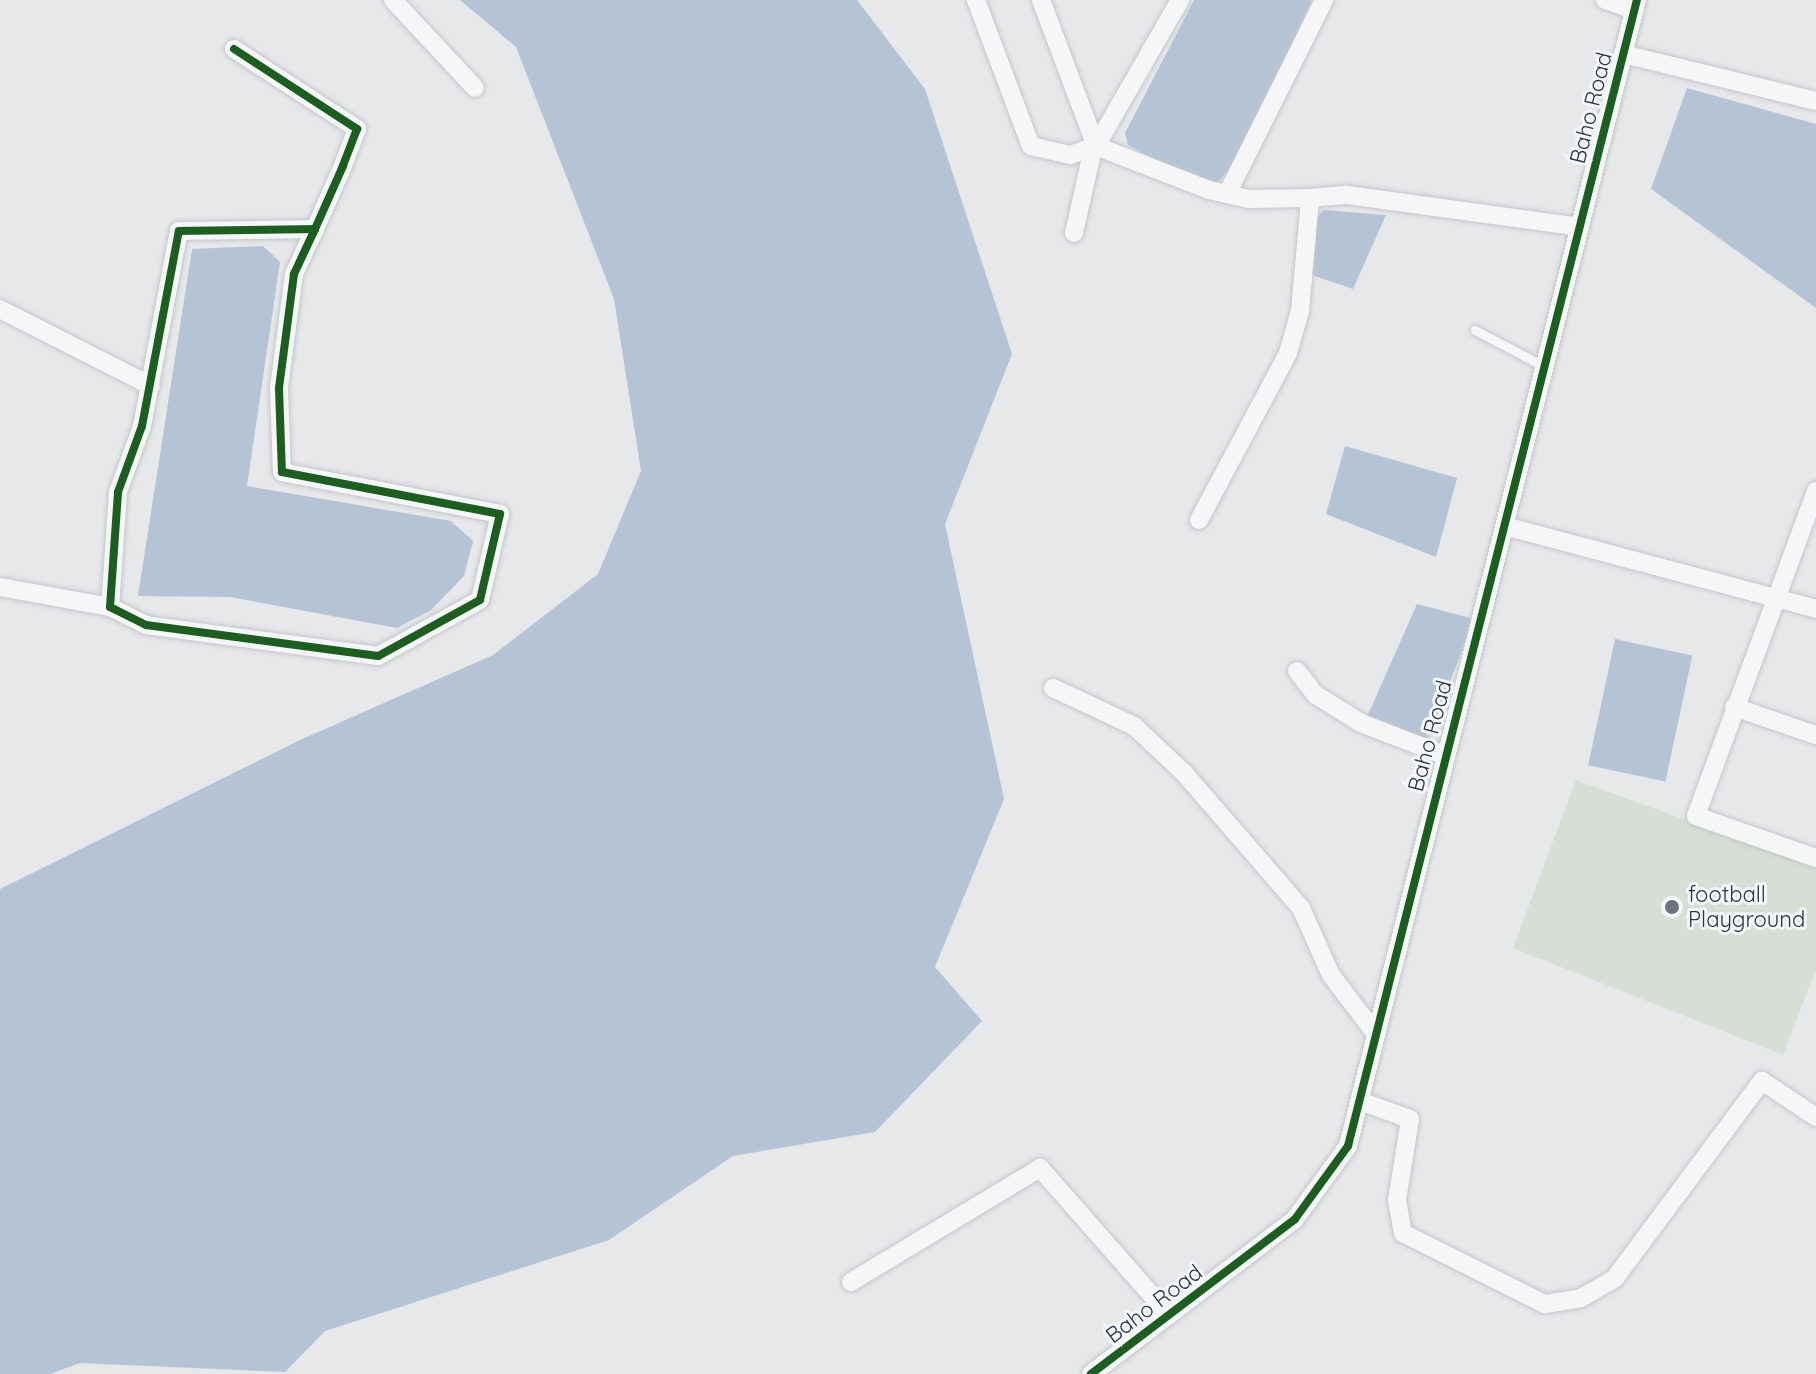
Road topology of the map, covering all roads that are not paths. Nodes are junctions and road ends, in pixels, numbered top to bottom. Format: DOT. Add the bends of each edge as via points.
graph roads {
  1 [pos="393,0"];
  2 [pos="976,0"];
  3 [pos="1041,0"];
  4 [pos="1180,0"];
  5 [pos="1324,0"];
  6 [pos="1605,0"];
  7 [pos="1635,5"];
  8 [pos="234,49"];
  9 [pos="1623,54"];
  10 [pos="475,88"];
  11 [pos="1816,101"];
  12 [pos="1096,146"];
  13 [pos="1227,194"];
  14 [pos="1310,198"];
  15 [pos="1580,227"];
  16 [pos="315,229"];
  17 [pos="1074,233"];
  18 [pos="0,309"];
  19 [pos="1475,330"];
  20 [pos="1545,367"];
  21 [pos="151,386"];
  22 [pos="1816,491"];
  23 [pos="1199,520"];
  24 [pos="1505,526"];
  25 [pos="0,587"];
  26 [pos="1773,598"];
  27 [pos="110,607"];
  28 [pos="1816,609"];
  29 [pos="1297,671"];
  30 [pos="1053,688"];
  31 [pos="1734,707"];
  32 [pos="1816,735"];
  33 [pos="1444,755"];
  34 [pos="1816,858"];
  35 [pos="1375,1033"];
  36 [pos="1360,1101"];
  37 [pos="1816,1117"];
  38 [pos="851,1282"];
  39 [pos="1169,1315"];
  40 [pos="1091,1374"];
  1 -- 10 [label="street"];
  2 -- 12 [label="street" via="1031,146 1070,155"];
  3 -- 12 [label="street"];
  4 -- 12 [label="street"];
  5 -- 13 [label="street"];
  6 -- 7 [label="street"];
  7 -- 9 [label="street, Baho Road"];
  8 -- 16 [label="street" via="357,129"];
  9 -- 11 [label="street"];
  9 -- 15 [label="street, Baho Road"];
  12 -- 13 [label="street"];
  12 -- 17 [label="street"];
  13 -- 14 [label="street"];
  14 -- 15 [label="street" via="1347,195"];
  14 -- 23 [label="street" via="1300,311 1288,353"];
  15 -- 20 [label="street, Baho Road"];
  16 -- 21 [label="street" via="179,231"];
  16 -- 27 [label="street" via="294,274 282,340 276,438 282,472 500,514 480,600 378,656 146,625"];
  18 -- 21 [label="street"];
  19 -- 20 [label="lane"];
  20 -- 24 [label="street, Baho Road"];
  21 -- 27 [label="street" via="118,492"];
  22 -- 26 [label="street"];
  24 -- 26 [label="street"];
  24 -- 33 [label="street, Baho Road"];
  25 -- 27 [label="street"];
  26 -- 28 [label="street"];
  26 -- 31 [label="street"];
  29 -- 33 [label="street" via="1316,695 1361,723"];
  30 -- 35 [label="street" via="1134,726 1184,773 1301,908 1331,975"];
  31 -- 32 [label="street"];
  31 -- 34 [label="street" via="1696,816"];
  33 -- 35 [label="street, Baho Road"];
  35 -- 36 [label="street, Baho Road"];
  36 -- 37 [label="street" via="1410,1119 1397,1200 1403,1233 1545,1304 1581,1298 1615,1278 1762,1081"];
  36 -- 39 [label="street, Baho Road" via="1348,1146 1295,1219"];
  38 -- 39 [label="street" via="1030,1171 1048,1175"];
  39 -- 40 [label="street, Baho Road"];
}
